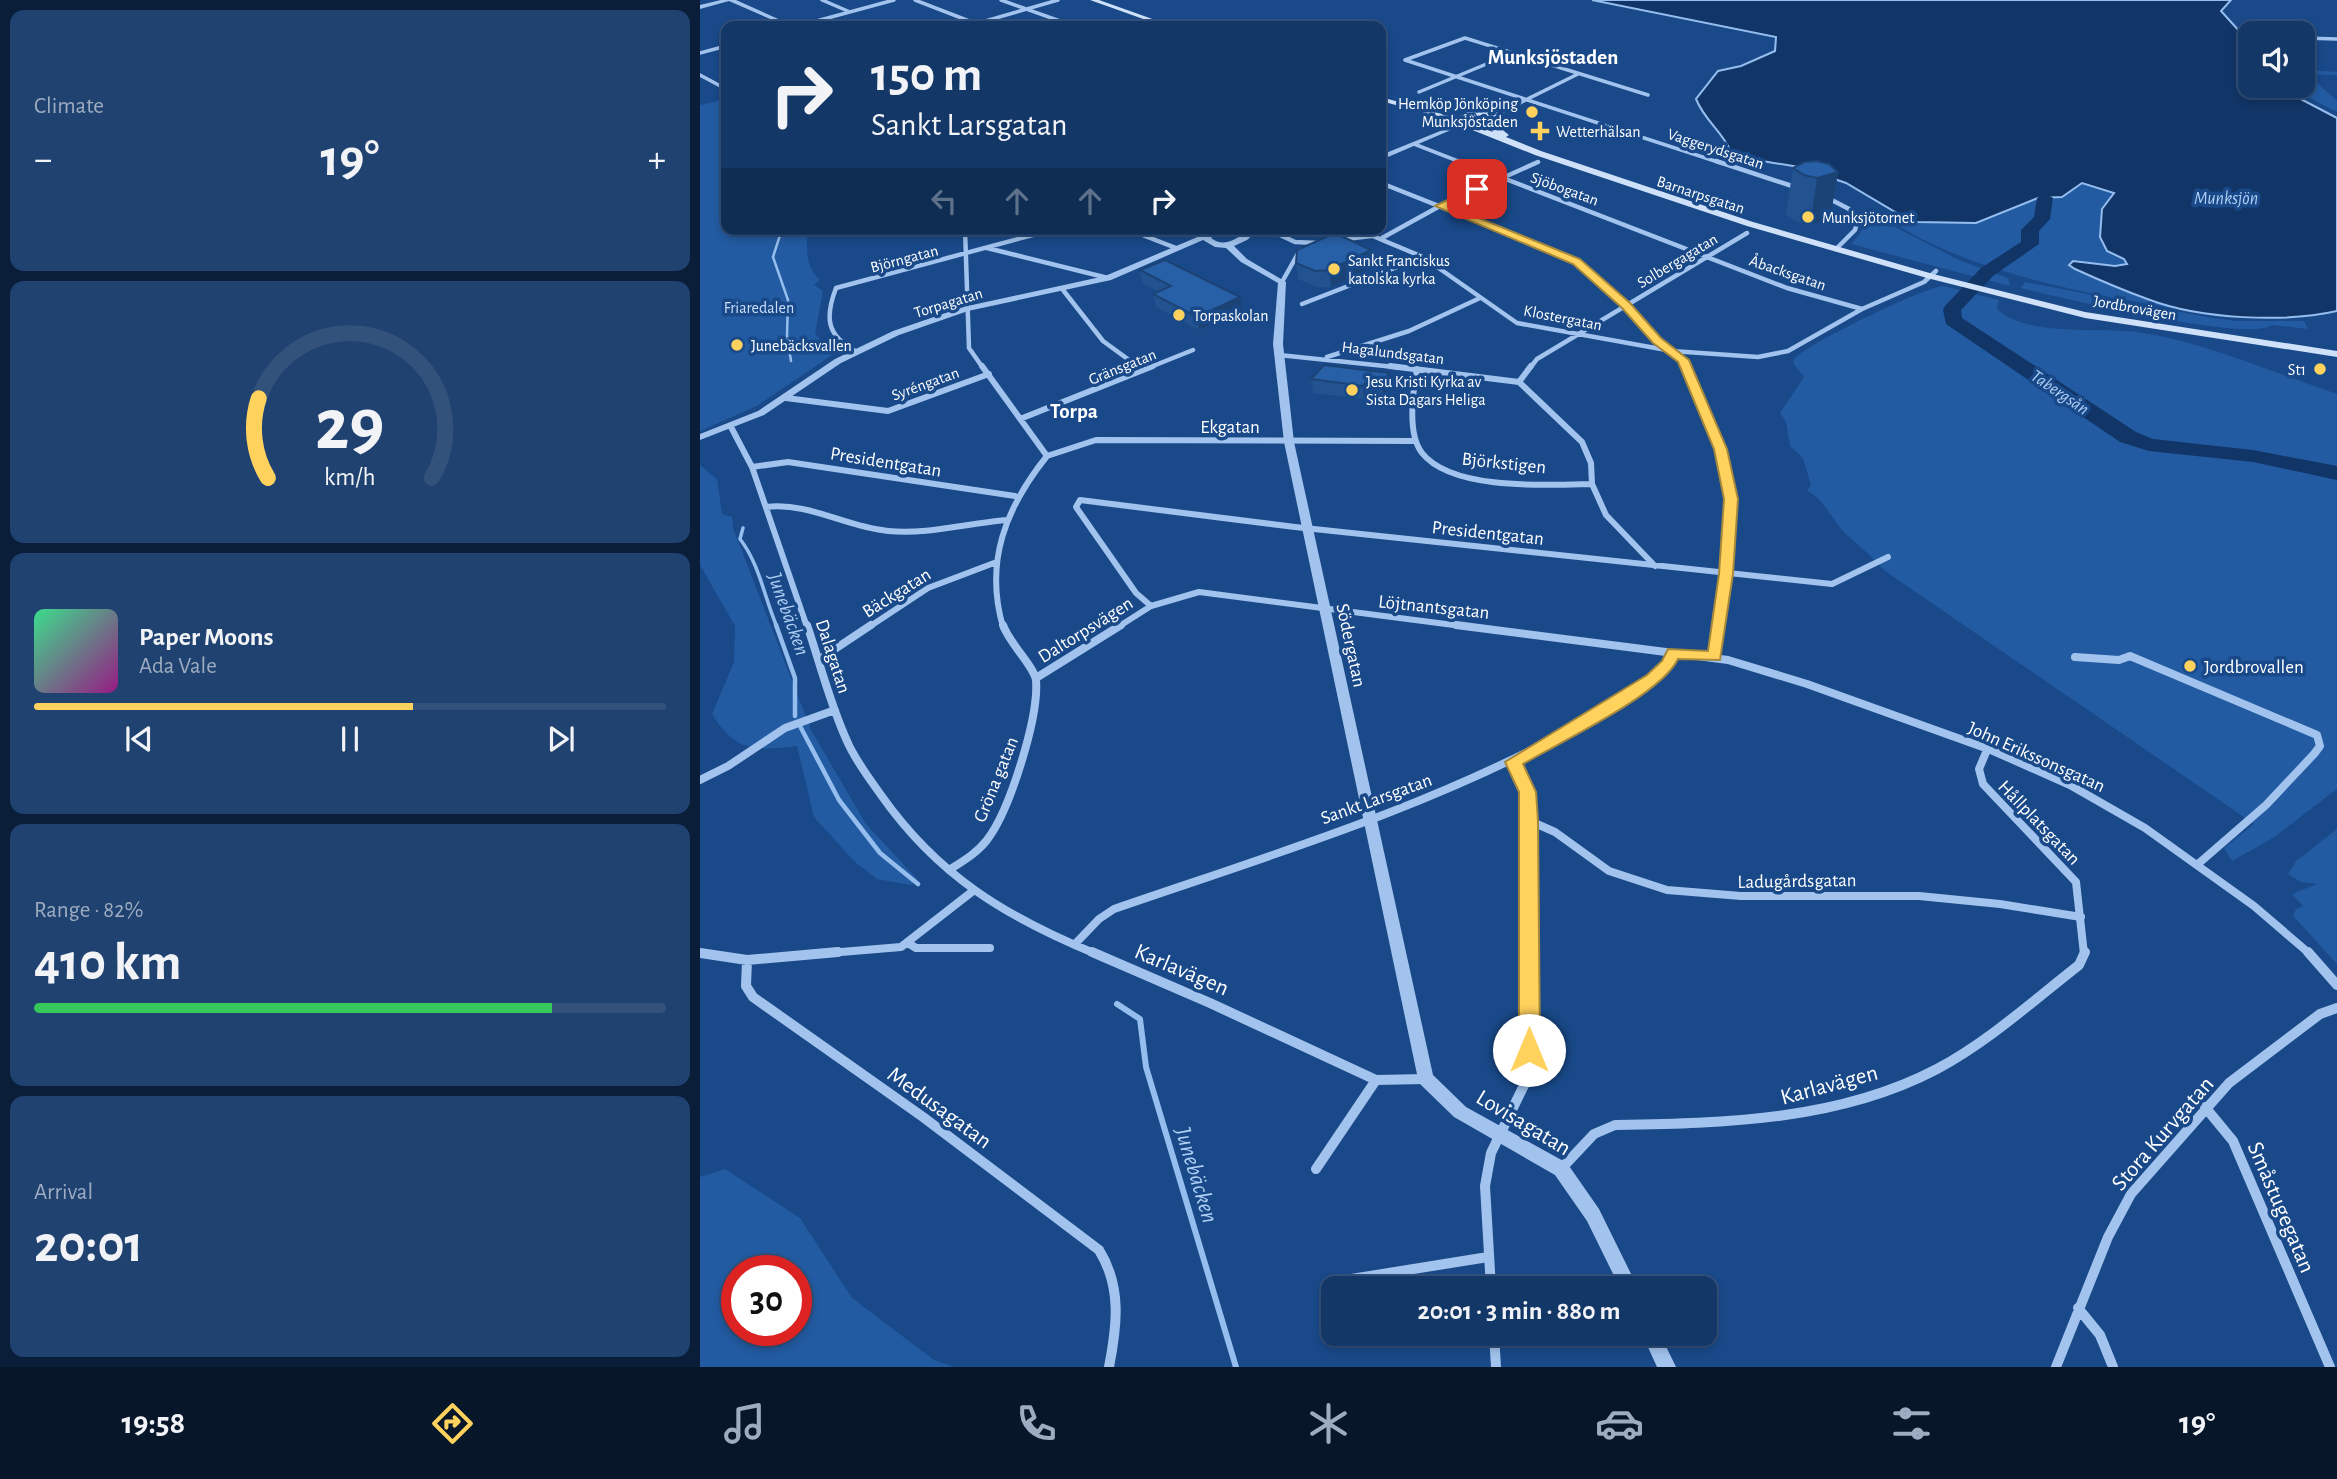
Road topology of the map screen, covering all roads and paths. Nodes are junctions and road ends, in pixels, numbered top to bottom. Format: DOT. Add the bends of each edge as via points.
graph roads {
  1 [pos="715,0"];
  2 [pos="729,0"];
  3 [pos="822,0"];
  4 [pos="894,0"];
  5 [pos="915,0"];
  6 [pos="1001,0"];
  7 [pos="1058,0"];
  8 [pos="1093,0"];
  9 [pos="700,5"];
  10 [pos="1026,9"];
  11 [pos="851,12"];
  12 [pos="779,21"];
  13 [pos="817,21"];
  14 [pos="969,21"];
  15 [pos="987,21"];
  16 [pos="1060,21"];
  17 [pos="1148,21"];
  18 [pos="2315,38"];
  19 [pos="2337,39"];
  20 [pos="721,47"];
  21 [pos="700,53"];
  22 [pos="1513,53"];
  23 [pos="1578,74"];
  24 [pos="700,75"];
  25 [pos="1456,77"];
  26 [pos="721,86"];
  27 [pos="1419,92"];
  28 [pos="1648,95"];
  29 [pos="1524,98"];
  30 [pos="1386,103"];
  31 [pos="1386,104"];
  32 [pos="1478,114"];
  33 [pos="1489,121"];
  34 [pos="1463,123"];
  35 [pos="1414,144"];
  36 [pos="1386,156"];
  37 [pos="1538,162"];
  38 [pos="1503,178"];
  39 [pos="1386,185"];
  40 [pos="1808,191"];
  41 [pos="1822,195"];
  42 [pos="1440,206"];
  43 [pos="1386,233"];
  44 [pos="1746,233"];
  45 [pos="966,235"];
  46 [pos="1033,235"];
  47 [pos="1142,235"];
  48 [pos="1210,235"];
  49 [pos="1248,235"];
  50 [pos="1280,235"];
  51 [pos="1373,235"];
  52 [pos="1383,235"];
  53 [pos="1379,237"];
  54 [pos="1207,238"];
  55 [pos="1295,242"];
  56 [pos="1228,245"];
  57 [pos="1837,247"];
  58 [pos="986,248"];
  59 [pos="1176,248"];
  60 [pos="968,253"];
  61 [pos="1707,256"];
  62 [pos="1423,257"];
  63 [pos="1933,273"];
  64 [pos="1108,278"];
  65 [pos="1282,282"];
  66 [pos="1991,288"];
  67 [pos="1063,290"];
  68 [pos="1480,298"];
  69 [pos="1302,304"];
  70 [pos="1626,305"];
  71 [pos="967,309"];
  72 [pos="1862,309"];
  73 [pos="1576,335"];
  74 [pos="2337,346"];
  75 [pos="1193,350"];
  76 [pos="856,351"];
  77 [pos="1672,351"];
  78 [pos="2337,354"];
  79 [pos="1279,355"];
  80 [pos="1325,358"];
  81 [pos="1417,369"];
  82 [pos="1143,370"];
  83 [pos="989,374"];
  84 [pos="1519,382"];
  85 [pos="786,398"];
  86 [pos="1020,419"];
  87 [pos="731,427"];
  88 [pos="700,437"];
  89 [pos="1415,441"];
  90 [pos="1289,442"];
  91 [pos="1047,456"];
  92 [pos="752,467"];
  93 [pos="1591,484"];
  94 [pos="1016,496"];
  95 [pos="766,506"];
  96 [pos="1007,520"];
  97 [pos="1307,528"];
  98 [pos="1888,556"];
  99 [pos="994,563"];
  100 [pos="1655,566"];
  101 [pos="1726,574"];
  102 [pos="1151,606"];
  103 [pos="1325,610"];
  104 [pos="1673,653"];
  105 [pos="1715,657"];
  106 [pos="2075,657"];
  107 [pos="820,659"];
  108 [pos="1035,678"];
  109 [pos="835,710"];
  110 [pos="1987,750"];
  111 [pos="1513,762"];
  112 [pos="700,780"];
  113 [pos="1369,818"];
  114 [pos="1530,821"];
  115 [pos="2198,864"];
  116 [pos="949,870"];
  117 [pos="973,891"];
  118 [pos="2081,917"];
  119 [pos="908,943"];
  120 [pos="1075,944"];
  121 [pos="990,948"];
  122 [pos="700,953"];
  123 [pos="747,960"];
  124 [pos="2337,985"];
  125 [pos="2337,1008"];
  126 [pos="1426,1079"];
  127 [pos="1376,1080"];
  128 [pos="2205,1107"];
  129 [pos="1501,1134"];
  130 [pos="1316,1169"];
  131 [pos="1561,1169"];
  132 [pos="1488,1257"];
  133 [pos="1370,1276"];
  134 [pos="1490,1276"];
  135 [pos="1623,1276"];
  136 [pos="2078,1308"];
  137 [pos="1495,1346"];
  138 [pos="1657,1346"];
  139 [pos="1109,1367"];
  140 [pos="1496,1367"];
  141 [pos="1667,1367"];
  142 [pos="2056,1367"];
  143 [pos="2113,1367"];
  144 [pos="2330,1367"];
  1 -- 9 [label="street"];
  2 -- 9 [label="street"];
  2 -- 12 [label="street"];
  3 -- 11 [label="street"];
  4 -- 11 [label="street"];
  5 -- 14 [label="street"];
  6 -- 10 [label="street"];
  7 -- 10 [label="street"];
  8 -- 17 [label="main road"];
  10 -- 15 [label="street"];
  10 -- 16 [label="street"];
  11 -- 13 [label="street"];
  18 -- 19 [label="street"];
  20 -- 21 [label="street"];
  22 -- 23 [label="street"];
  22 -- 25 [label="street"];
  22 -- 25 [label="street, Vaggerydsgatan" via="1465,38 1405,60"];
  23 -- 28 [label="street"];
  23 -- 29 [label="street"];
  24 -- 26 [label="street"];
  25 -- 27 [label="street"];
  25 -- 29 [label="street, Vaggerydsgatan"];
  29 -- 32 [label="street"];
  29 -- 33 [label="street"];
  29 -- 40 [label="street, Vaggerydsgatan"];
  30 -- 32 [label="main road, Barnarpsgatan"];
  31 -- 34 [label="main road, Barnarpsgatan"];
  32 -- 33 [label="main road, Barnarpsgatan"];
  32 -- 34 [label="main road" via="1463,115"];
  33 -- 34 [label="main road"];
  33 -- 57 [label="main road, Barnarpsgatan" via="1495,130 1561,157"];
  34 -- 35 [label="street"];
  34 -- 57 [label="main road, Barnarpsgatan" via="1629,185"];
  35 -- 36 [label="street"];
  35 -- 38 [label="street, Sjöbogatan"];
  37 -- 38 [label="street"];
  38 -- 42 [label="street"];
  38 -- 61 [label="street, Sjöbogatan"];
  39 -- 42 [label="street"];
  41 -- 57 [label="street" via="1844,205 1856,219 1855,230"];
  42 -- 43 [label="street"];
  42 -- 70 [label="street" via="1577,261"];
  44 -- 61 [label="street, Solbergagatan"];
  45 -- 60 [label="street"];
  46 -- 58 [label="street, Björngatan"];
  47 -- 59 [label="street"];
  48 -- 54 [label="street"];
  49 -- 56 [label="street"];
  50 -- 55 [label="street"];
  51 -- 53 [label="street, Klostergatan"];
  52 -- 53 [label="street"];
  53 -- 55 [label="street"];
  53 -- 62 [label="street, Klostergatan"];
  54 -- 56 [label="street"];
  54 -- 59 [label="street, Torpagatan"];
  55 -- 65 [label="street" via="1300,254"];
  56 -- 65 [label="street" via="1235,257"];
  57 -- 63 [label="main road, Barnarpsgatan"];
  58 -- 60 [label="street, Björngatan"];
  58 -- 64 [label="street"];
  59 -- 64 [label="street, Torpagatan"];
  60 -- 71 [label="street"];
  60 -- 76 [label="street, Björngatan" via="836,288 828,329 840,344"];
  61 -- 70 [label="street, Solbergagatan"];
  61 -- 72 [label="street, Åbacksgatan" via="1787,288"];
  62 -- 68 [label="street, Klostergatan"];
  62 -- 69 [label="street"];
  63 -- 66 [label="main road, Jordbrovägen"];
  63 -- 72 [label="street, Klostergatan"];
  64 -- 67 [label="street, Torpagatan"];
  65 -- 79 [label="street, Södergatan"];
  66 -- 74 [label="main road, Jordbrovägen" via="2085,309"];
  66 -- 78 [label="main road, Jordbrovägen" via="2085,315"];
  67 -- 71 [label="street, Torpagatan"];
  67 -- 82 [label="street" via="1103,341"];
  68 -- 73 [label="street, Klostergatan" via="1517,323"];
  68 -- 80 [label="street" via="1409,331"];
  70 -- 73 [label="street, Solbergagatan"];
  70 -- 77 [label="street" via="1657,341"];
  71 -- 76 [label="street, Torpagatan"];
  71 -- 83 [label="street" via="969,348"];
  72 -- 77 [label="street, Klostergatan" via="1776,354 1743,357"];
  73 -- 77 [label="street, Klostergatan"];
  73 -- 84 [label="street, Solbergagatan" via="1537,359"];
  75 -- 82 [label="street, Gränsgatan"];
  76 -- 85 [label="street, Torpagatan"];
  77 -- 101 [label="street" via="1683,360 1726,468 1731,525"];
  79 -- 80 [label="street, Hagalundsgatan"];
  79 -- 90 [label="street, Södergatan"];
  80 -- 81 [label="street, Hagalundsgatan"];
  81 -- 84 [label="street, Hagalundsgatan"];
  81 -- 89 [label="street"];
  82 -- 86 [label="street, Gränsgatan"];
  83 -- 85 [label="street, Syréngatan" via="888,411"];
  83 -- 86 [label="street"];
  84 -- 93 [label="street" via="1581,442 1591,463"];
  85 -- 87 [label="street, Torpagatan"];
  86 -- 91 [label="street"];
  87 -- 88 [label="street, Torpagatan"];
  87 -- 92 [label="street, Dalagatan"];
  89 -- 90 [label="street, Ekgatan"];
  89 -- 93 [label="street, Björkstigen" via="1428,460 1458,474"];
  90 -- 91 [label="street, Ekgatan" via="1096,440"];
  90 -- 97 [label="street, Södergatan"];
  91 -- 94 [label="street"];
  92 -- 94 [label="street, Presidentgatan" via="788,462"];
  92 -- 95 [label="street, Dalagatan"];
  93 -- 100 [label="street" via="1606,515"];
  94 -- 96 [label="street"];
  95 -- 96 [label="street" via="796,505 866,527 901,532"];
  95 -- 107 [label="street, Dalagatan"];
  96 -- 99 [label="street"];
  97 -- 100 [label="street, Presidentgatan"];
  97 -- 102 [label="street, Presidentgatan" via="1080,500 1076,507 1136,593"];
  97 -- 103 [label="street, Södergatan"];
  98 -- 101 [label="street, Presidentgatan" via="1832,584"];
  99 -- 107 [label="street, Bäckgatan" via="911,597"];
  99 -- 108 [label="street" via="1004,630"];
  100 -- 101 [label="street, Presidentgatan"];
  101 -- 105 [label="street"];
  102 -- 103 [label="street, Löjtnantsgatan" via="1199,592"];
  102 -- 108 [label="street, Daltorpsvägen"];
  103 -- 104 [label="street, Löjtnantsgatan"];
  103 -- 113 [label="street, Södergatan"];
  104 -- 105 [label="street, John Erikssonsgatan"];
  104 -- 111 [label="street, Sankt Larsgatan" via="1653,679"];
  105 -- 110 [label="street, John Erikssonsgatan" via="1770,671"];
  106 -- 115 [label="street" via="2119,660 2130,656 2320,740 2314,754 2266,805"];
  107 -- 109 [label="street, Dalagatan"];
  108 -- 116 [label="street, Gröna gatan" via="1032,725 1018,774 988,839"];
  109 -- 112 [label="street" via="785,728"];
  109 -- 116 [label="street, Dalagatan" via="868,779 897,818"];
  110 -- 115 [label="street, John Erikssonsgatan" via="2093,796"];
  110 -- 118 [label="street, Hållplatsgatan" via="1979,769 1983,784 2076,882"];
  111 -- 113 [label="street, Sankt Larsgatan"];
  111 -- 114 [label="street" via="1528,792"];
  113 -- 120 [label="street, Sankt Larsgatan" via="1114,909"];
  113 -- 126 [label="street, Södergatan"];
  114 -- 118 [label="street, Ladugårdsgatan" via="1552,831 1591,861 1663,889 1744,898 1944,896"];
  114 -- 129 [label="street" via="1529,1075 1522,1099"];
  115 -- 124 [label="street, John Erikssonsgatan" via="2276,922"];
  116 -- 117 [label="street, Karlavägen"];
  117 -- 119 [label="street"];
  117 -- 120 [label="street, Karlavägen"];
  118 -- 131 [label="street, Karlavägen" via="2086,950 2079,965 1936,1070 1847,1105 1795,1115 1735,1123 1615,1125 1594,1134"];
  119 -- 121 [label="street" via="916,948"];
  119 -- 123 [label="street" via="880,950"];
  120 -- 127 [label="street, Karlavägen" via="1243,1016"];
  122 -- 123 [label="street"];
  123 -- 139 [label="street, Medusagatan" via="746,986 753,997 1099,1250 1111,1266 1117,1288"];
  125 -- 128 [label="street, Stora Kurvgatan" via="2320,1014 2268,1051"];
  126 -- 127 [label="street, Karlavägen"];
  126 -- 129 [label="street, Lovisagatan" via="1460,1112"];
  127 -- 130 [label="street"];
  128 -- 136 [label="street, Stora Kurvgatan" via="2131,1194"];
  128 -- 144 [label="street, Småstugegatan" via="2233,1141"];
  129 -- 131 [label="street, Lovisagatan"];
  129 -- 132 [label="street" via="1486,1175"];
  131 -- 135 [label="street, Lovisagatan" via="1593,1215"];
  132 -- 133 [label="street"];
  132 -- 134 [label="street"];
  136 -- 142 [label="street, Stora Kurvgatan"];
  136 -- 143 [label="street" via="2093,1322"];
  137 -- 140 [label="street"];
  138 -- 141 [label="street"];
}
